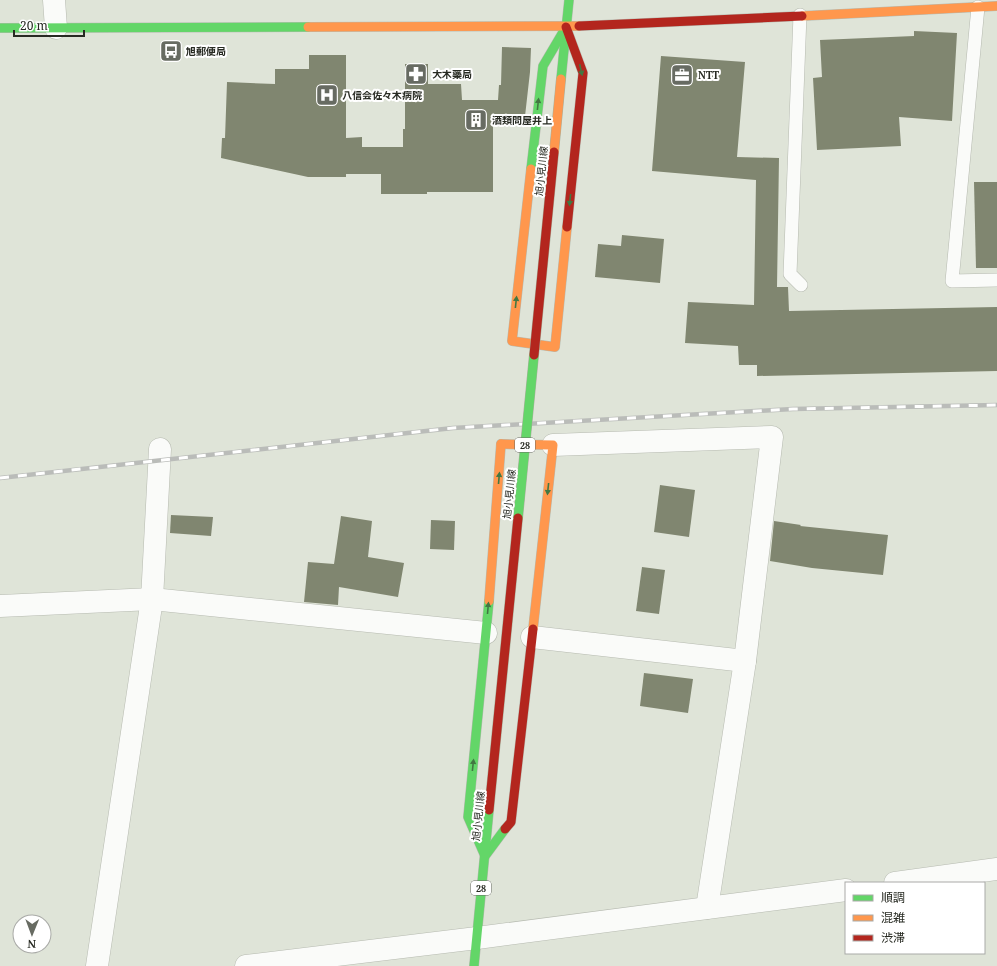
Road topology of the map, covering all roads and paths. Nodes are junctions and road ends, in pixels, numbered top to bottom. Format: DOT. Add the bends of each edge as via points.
graph roads {
  1 [pos="54,0"];
  2 [pos="568,0"];
  3 [pos="997,6"];
  4 [pos="978,7"];
  5 [pos="800,15"];
  6 [pos="566,27"];
  7 [pos="0,28"];
  8 [pos="56,28"];
  9 [pos="997,280"];
  10 [pos="801,285"];
  11 [pos="553,445"];
  12 [pos="160,449"];
  13 [pos="152,599"];
  14 [pos="0,606"];
  15 [pos="486,633"];
  16 [pos="532,637"];
  17 [pos="745,661"];
  18 [pos="485,856"];
  19 [pos="997,869"];
  20 [pos="902,882"];
  21 [pos="845,890"];
  22 [pos="707,908"];
  23 [pos="477,938"];
  24 [pos="97,966"];
  25 [pos="246,966"];
  26 [pos="474,966"];
  1 -- 8 [label="street"];
  2 -- 6 [label="main road, 旭小見川線 / 28"];
  3 -- 4 [label="main road"];
  4 -- 5 [label="main road"];
  4 -- 9 [label="lane" via="952,281"];
  5 -- 6 [label="main road"];
  5 -- 10 [label="lane" via="790,274"];
  6 -- 6 [label="main road, one-way" via="583,73 555,347 512,341 543,66"];
  6 -- 8 [label="main road"];
  6 -- 18 [label="main road, 旭小見川線 / 28, bridge"];
  7 -- 8 [label="main road"];
  15 -- 11 [label="main road, one-way" via="501,444"];
  11 -- 16 [label="main road, one-way"];
  11 -- 17 [label="street" via="772,437"];
  12 -- 13 [label="street"];
  13 -- 14 [label="street"];
  13 -- 15 [label="street"];
  13 -- 24 [label="street"];
  18 -- 15 [label="main road, one-way" via="468,817"];
  16 -- 17 [label="street"];
  16 -- 18 [label="main road" via="511,822"];
  17 -- 22 [label="street"];
  18 -- 23 [label="main road, 旭小見川線 / 28"];
  19 -- 20 [label="street"];
  21 -- 22 [label="street"];
  22 -- 23 [label="street"];
  23 -- 25 [label="street"];
  23 -- 26 [label="main road, 旭小見川線 / 28"];
}
